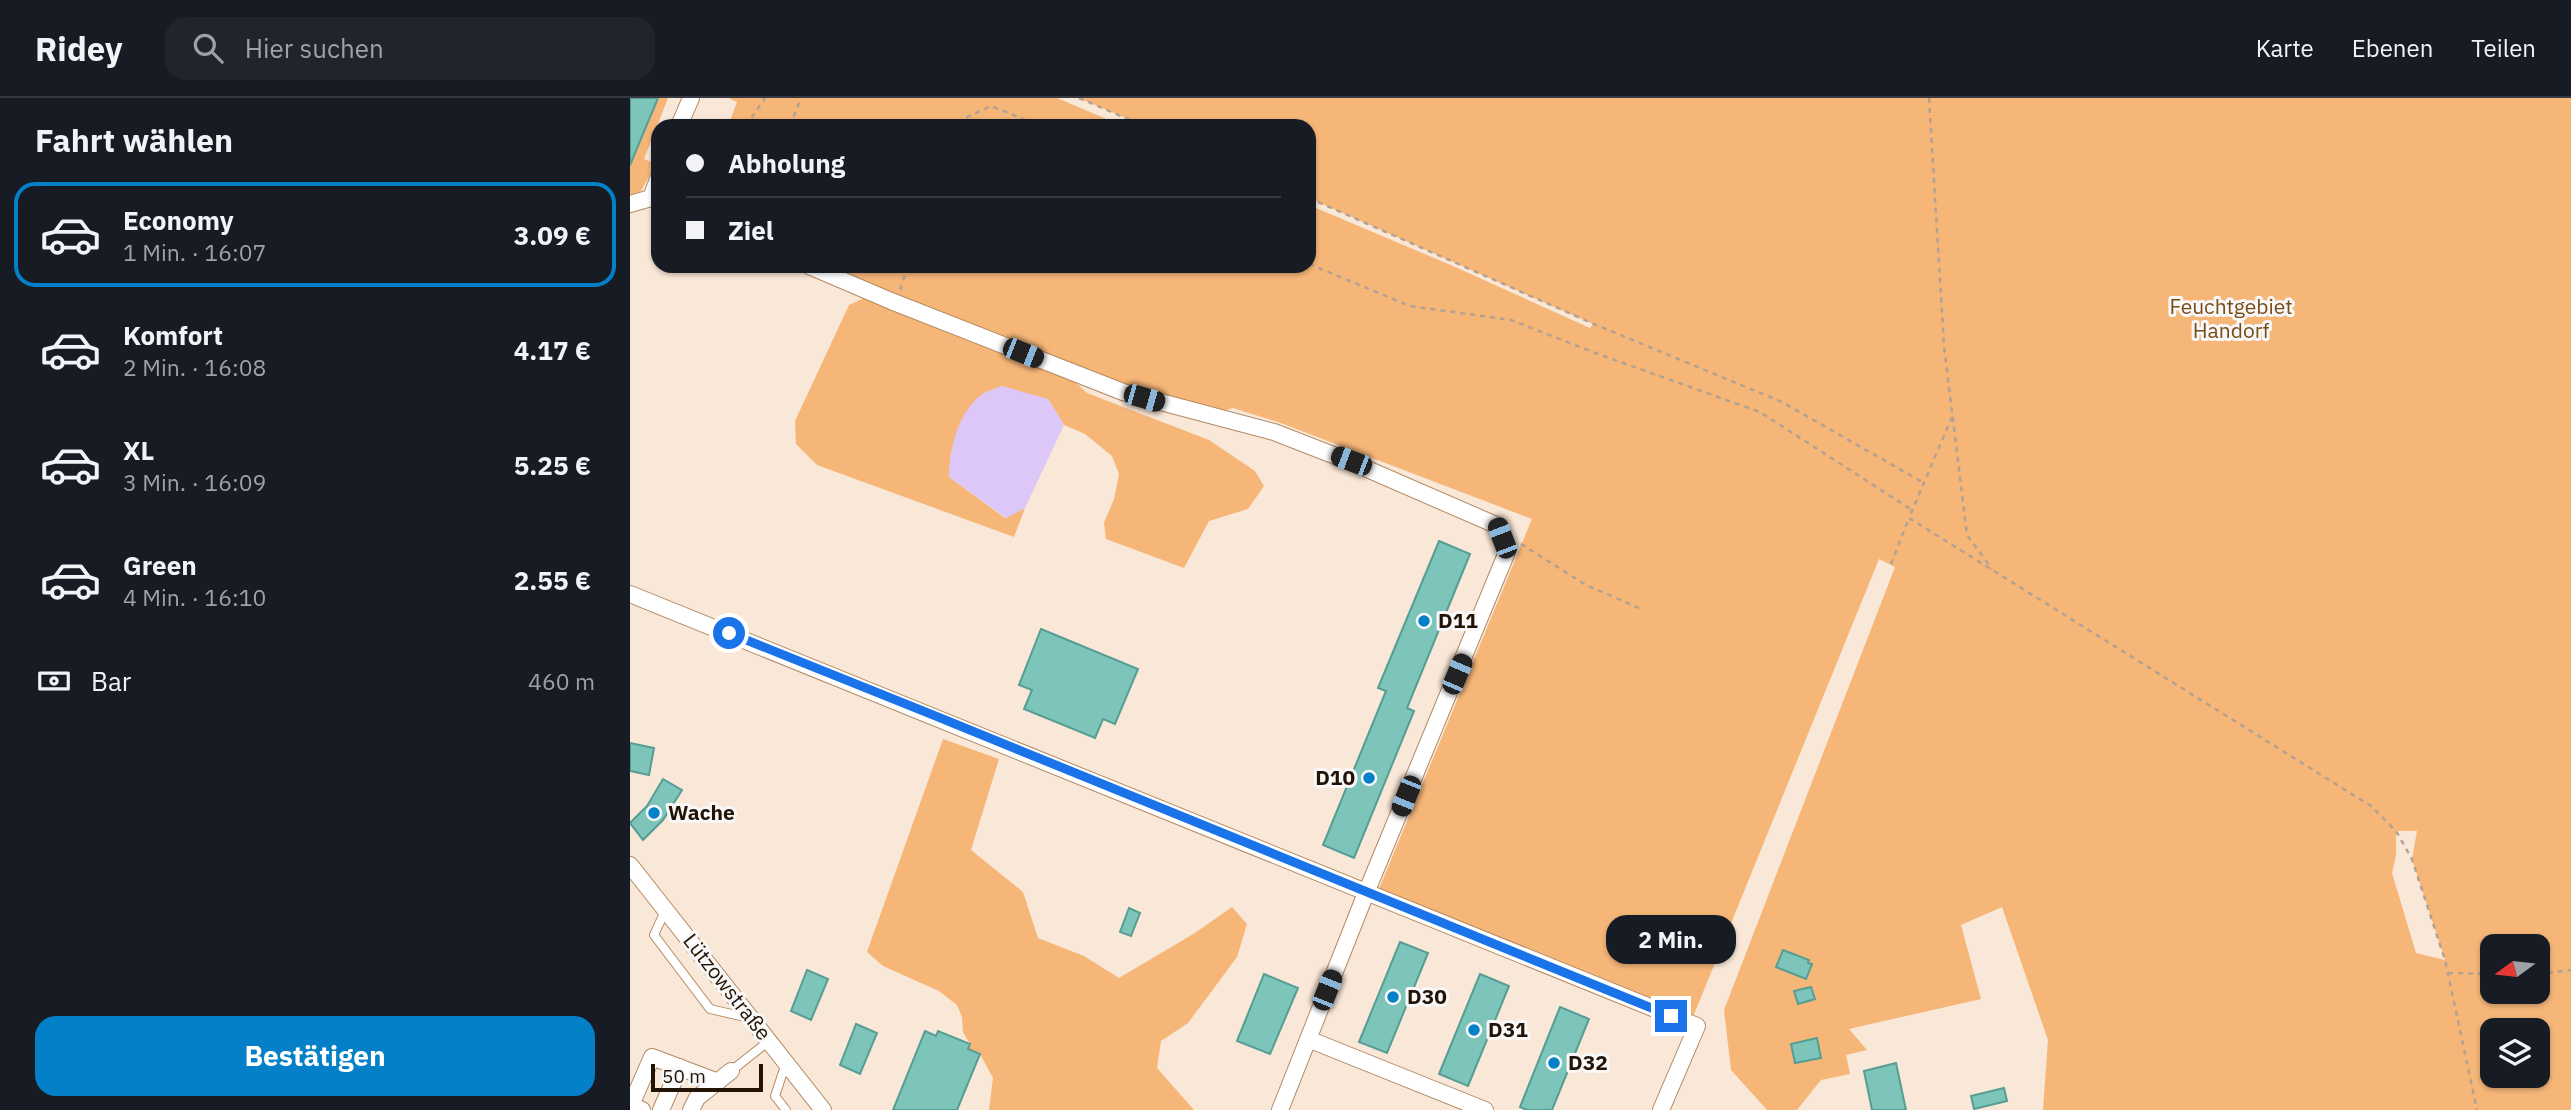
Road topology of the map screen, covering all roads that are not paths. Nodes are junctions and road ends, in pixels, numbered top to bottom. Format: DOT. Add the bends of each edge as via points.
graph roads {
  1 [pos="691,98"];
  2 [pos="682,119"];
  3 [pos="651,200"];
  4 [pos="630,204"];
  5 [pos="825,273"];
  6 [pos="630,594"];
  7 [pos="630,865"];
  8 [pos="1366,893"];
  9 [pos="666,909"];
  10 [pos="752,1019"];
  11 [pos="1308,1039"];
  12 [pos="769,1041"];
  13 [pos="786,1063"];
  14 [pos="680,1067"];
  15 [pos="731,1071"];
  16 [pos="718,1082"];
  17 [pos="642,1110"];
  18 [pos="661,1110"];
  19 [pos="691,1110"];
  20 [pos="786,1110"];
  21 [pos="823,1110"];
  22 [pos="1280,1110"];
  23 [pos="1485,1110"];
  24 [pos="1661,1110"];
  1 -- 2 [label="street"];
  3 -- 4 [label="street"];
  5 -- 8 [label="street" via="1123,392 1273,432 1351,461 1496,525 1507,552"];
  6 -- 8 [label="street"];
  7 -- 9 [label="street, Lützowstraße"];
  8 -- 11 [label="street"];
  8 -- 24 [label="street" via="1697,1026"];
  9 -- 10 [label="street, Lützowstraße"];
  9 -- 10 [label="lane" via="654,935 710,1009"];
  10 -- 12 [label="street, Lützowstraße"];
  11 -- 22 [label="street"];
  11 -- 23 [label="street"];
  12 -- 13 [label="street, Lützowstraße"];
  12 -- 15 [label="lane"];
  13 -- 20 [label="lane" via="775,1096"];
  13 -- 21 [label="street, Lützowstraße"];
  14 -- 16 [label="street"];
  14 -- 17 [label="street" via="652,1057 631,1105"];
  14 -- 18 [label="street"];
  15 -- 16 [label="street"];
  16 -- 19 [label="street" via="697,1098"];
}
